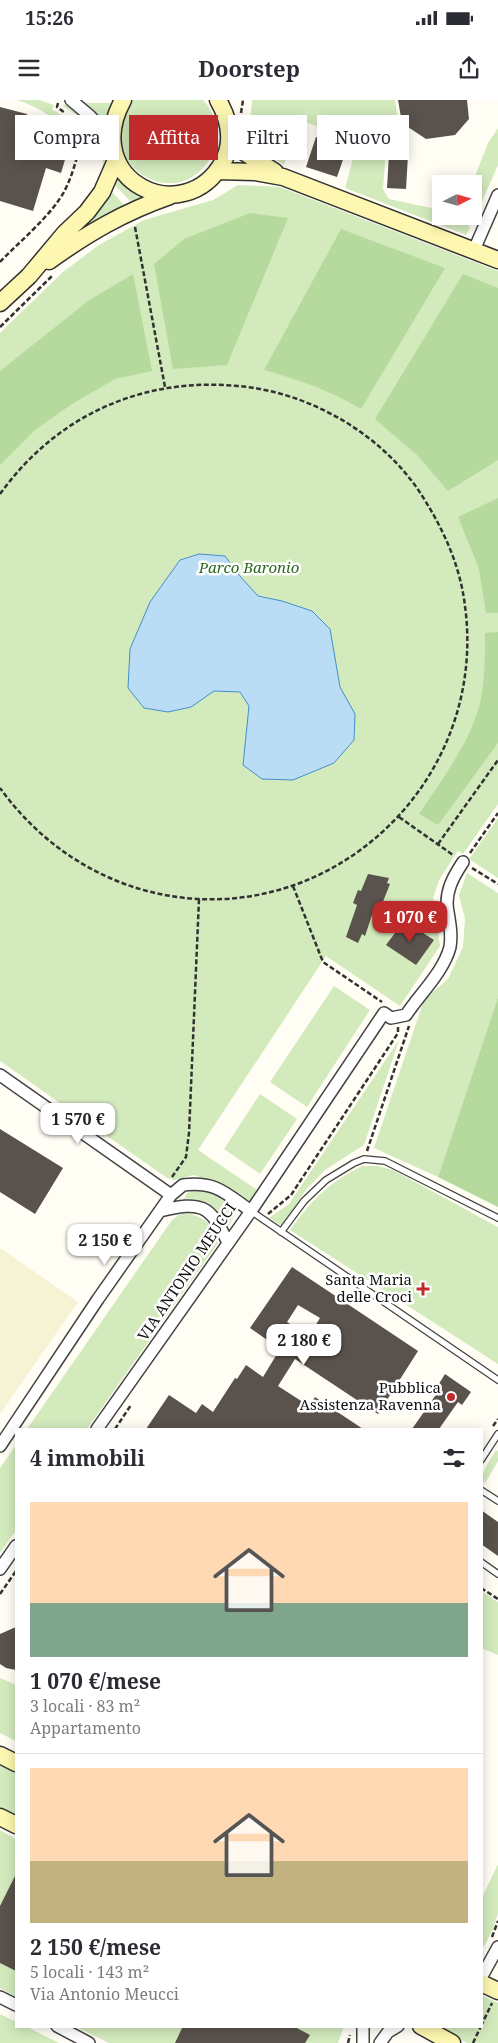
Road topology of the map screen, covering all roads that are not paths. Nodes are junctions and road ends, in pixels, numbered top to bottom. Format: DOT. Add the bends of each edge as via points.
graph roads {
  1 [pos="71,100"];
  2 [pos="122,100"];
  3 [pos="89,115"];
  4 [pos="114,115"];
  5 [pos="228,146"];
  6 [pos="116,160"];
  7 [pos="256,160"];
  8 [pos="217,171"];
  9 [pos="283,178"];
  10 [pos="174,195"];
  11 [pos="498,195"];
  12 [pos="474,250"];
  13 [pos="498,260"];
  14 [pos="29,276"];
  15 [pos="0,303"];
  16 [pos="463,862"];
  17 [pos="0,1074"];
  18 [pos="171,1195"];
  19 [pos="251,1210"];
  20 [pos="160,1211"];
  21 [pos="498,1218"];
  22 [pos="281,1232"];
  23 [pos="228,1243"];
  24 [pos="498,1380"];
  25 [pos="99,1428"];
  26 [pos="498,1434"];
  27 [pos="0,1446"];
  28 [pos="483,1457"];
  29 [pos="483,1491"];
  30 [pos="498,1500"];
  31 [pos="15,1547"];
  32 [pos="483,1563"];
  33 [pos="0,1569"];
  34 [pos="498,1574"];
  35 [pos="0,1755"];
  36 [pos="15,1762"];
  37 [pos="0,1818"];
  38 [pos="15,1825"];
  39 [pos="498,1947"];
  40 [pos="483,1974"];
  41 [pos="483,1984"];
  42 [pos="498,1991"];
  43 [pos="0,1997"];
  44 [pos="15,2005"];
  45 [pos="61,2028"];
  46 [pos="363,2028"];
  47 [pos="395,2028"];
  48 [pos="425,2028"];
  49 [pos="89,2043"];
  50 [pos="363,2043"];
  51 [pos="380,2043"];
  52 [pos="452,2043"];
  1 -- 3 [label="street"];
  2 -- 4 [label="main road"];
  5 -- 8 [label="main road"];
  6 -- 10 [label="main road" via="126,175 140,186 156,193"];
  6 -- 14 [label="main road" via="102,192"];
  7 -- 9 [label="main road"];
  8 -- 9 [label="main road" via="255,172"];
  8 -- 10 [label="main road" via="198,187"];
  9 -- 12 [label="main road"];
  10 -- 14 [label="main road" via="134,209 79,240"];
  11 -- 12 [label="street"];
  12 -- 13 [label="main road"];
  14 -- 15 [label="main road"];
  16 -- 19 [label="street" via="447,896 450,946 443,964 406,1015 391,1018 384,1013"];
  17 -- 18 [label="street"];
  18 -- 19 [label="street, VIA ANTONIO MEUCCI" via="183,1185 208,1184"];
  18 -- 20 [label="street, VIA ANTONIO MEUCCI"];
  19 -- 22 [label="lane"];
  19 -- 23 [label="street, VIA ANTONIO MEUCCI"];
  20 -- 23 [label="street" via="200,1207 219,1224"];
  20 -- 27 [label="street, VIA ANTONIO MEUCCI"];
  21 -- 22 [label="lane" via="385,1162 364,1159 326,1180 304,1201"];
  22 -- 24 [label="lane"];
  23 -- 25 [label="street, VIA ANTONIO MEUCCI"];
  26 -- 28 [label="lane"];
  29 -- 30 [label="lane"];
  31 -- 33 [label="street"];
  32 -- 34 [label="lane"];
  35 -- 36 [label="main road"];
  37 -- 38 [label="main road"];
  39 -- 40 [label="street"];
  41 -- 42 [label="main road"];
  43 -- 44 [label="street"];
  45 -- 49 [label="street"];
  46 -- 50 [label="street"];
  47 -- 51 [label="street"];
  48 -- 52 [label="main road"];
}
